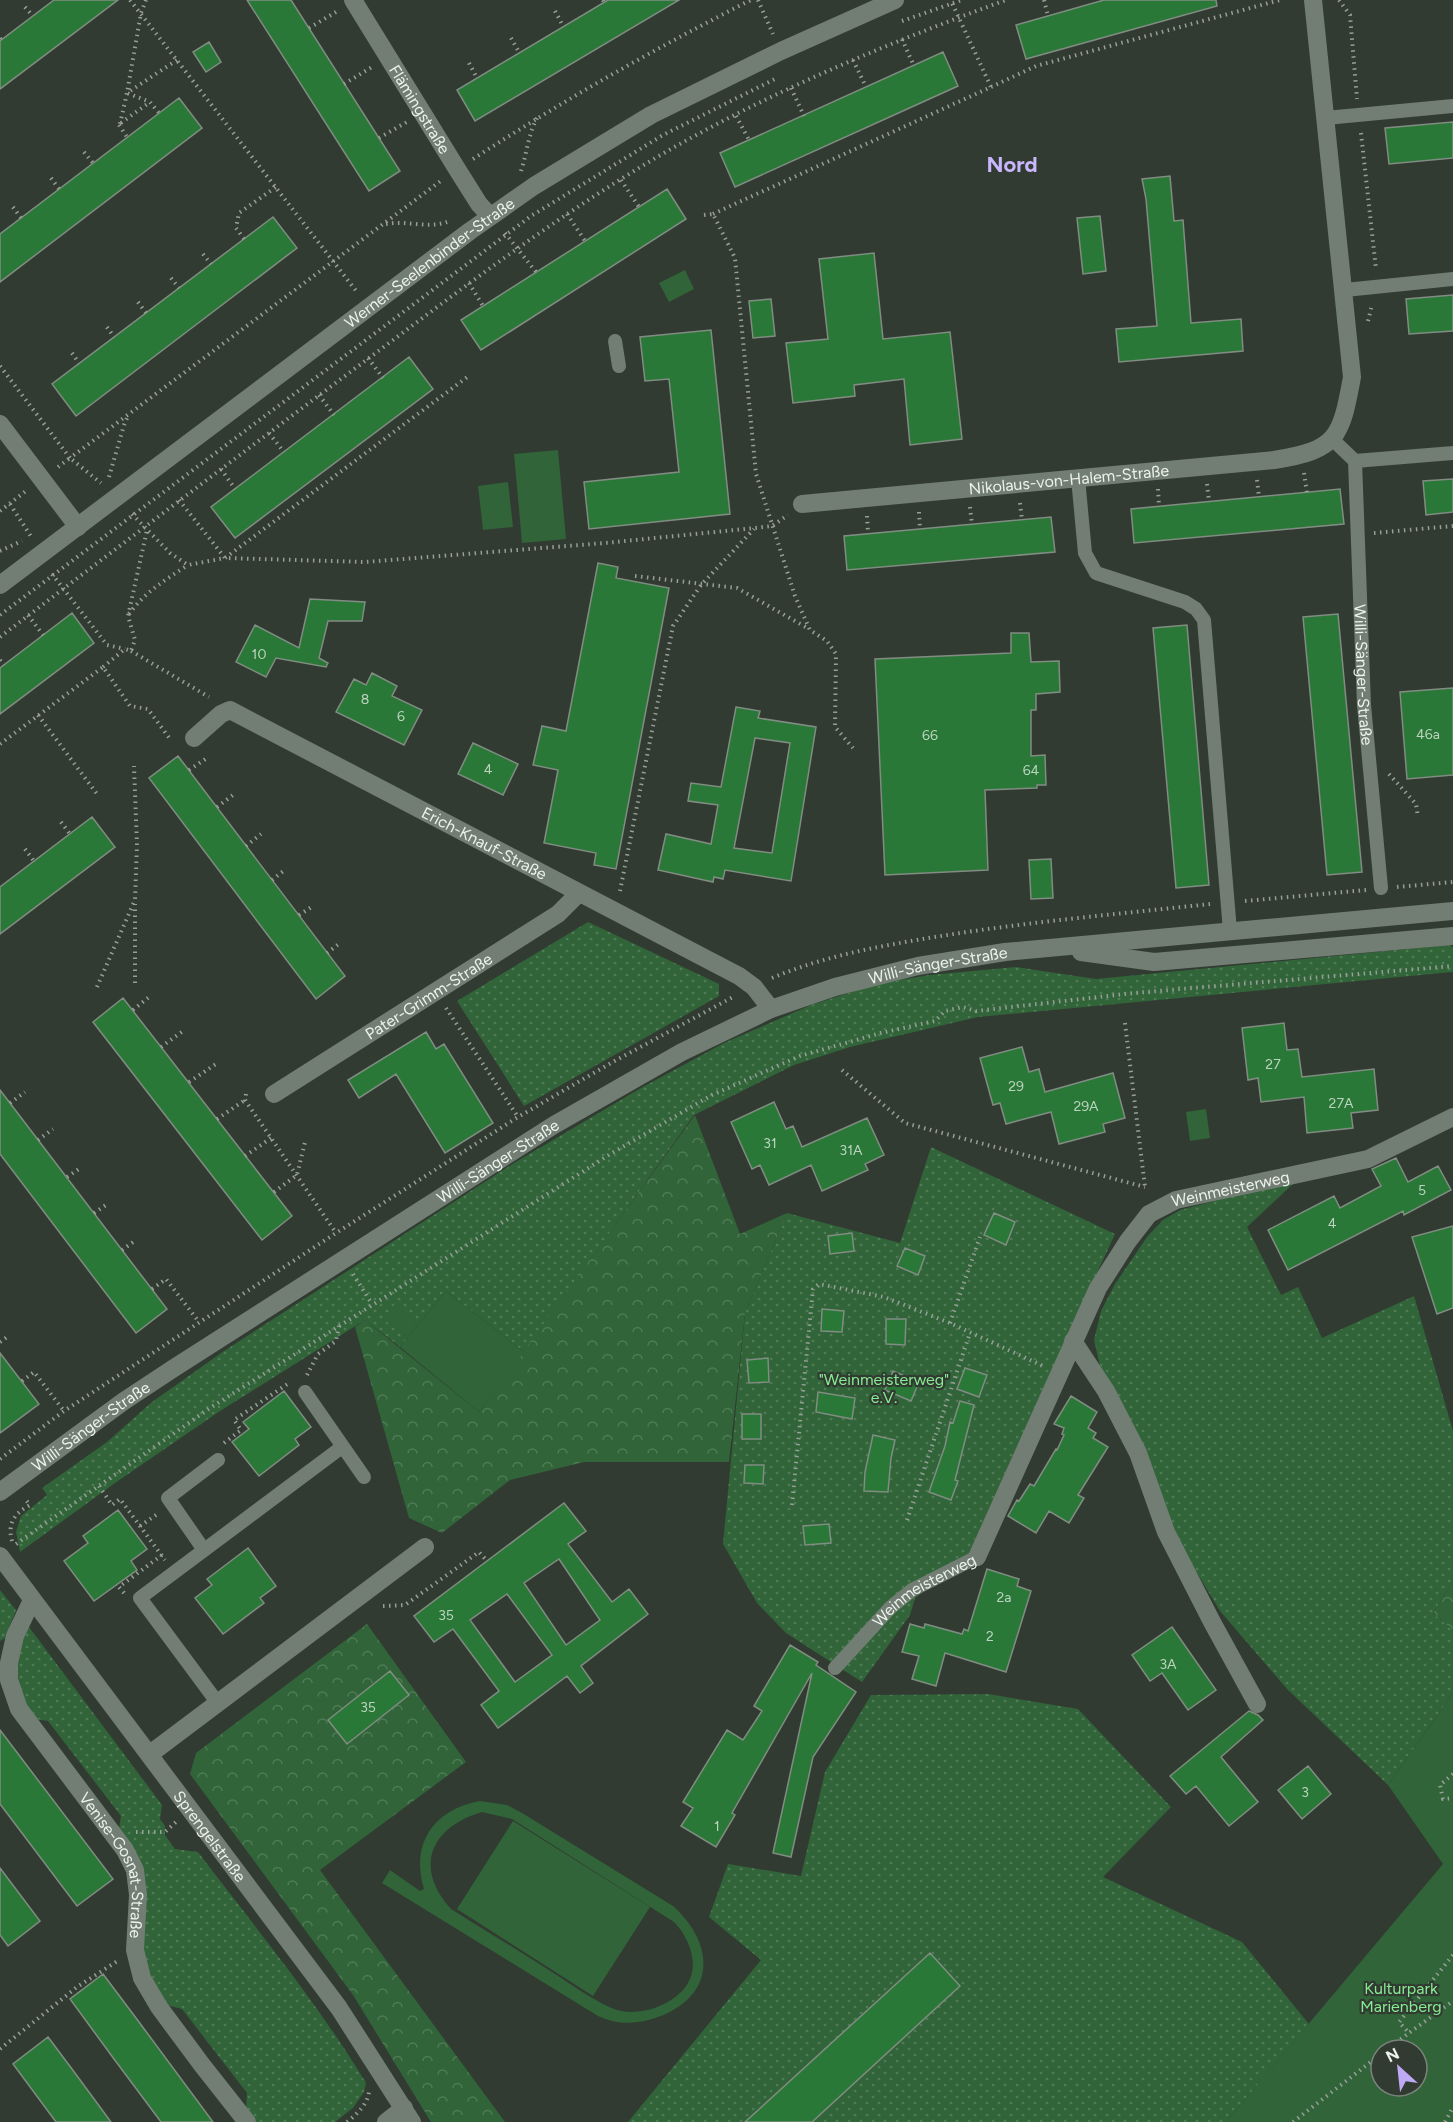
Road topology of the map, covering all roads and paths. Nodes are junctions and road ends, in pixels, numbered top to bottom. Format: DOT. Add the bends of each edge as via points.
graph roads {
  1 [pos="130,0"];
  2 [pos="146,0"];
  3 [pos="751,0"];
  4 [pos="758,0"];
  5 [pos="895,0"];
  6 [pos="962,0"];
  7 [pos="1006,0"];
  8 [pos="1044,0"];
  9 [pos="1280,0"];
  10 [pos="1313,0"];
  11 [pos="1339,0"];
  12 [pos="353,1"];
  13 [pos="952,3"];
  14 [pos="25,7"];
  15 [pos="555,11"];
  16 [pos="141,14"];
  17 [pos="33,16"];
  18 [pos="1048,16"];
  19 [pos="958,18"];
  20 [pos="899,23"];
  21 [pos="563,26"];
  22 [pos="309,28"];
  23 [pos="511,38"];
  24 [pos="901,39"];
  25 [pos="781,51"];
  26 [pos="519,52"];
  27 [pos="388,58"];
  28 [pos="177,60"];
  29 [pos="853,60"];
  30 [pos="469,63"];
  31 [pos="914,66"];
  32 [pos="779,77"];
  33 [pos="477,78"];
  34 [pos="344,84"];
  35 [pos="866,87"];
  36 [pos="991,87"];
  37 [pos="791,88"];
  38 [pos="127,93"];
  39 [pos="150,102"];
  40 [pos="1453,106"];
  41 [pos="159,113"];
  42 [pos="422,113"];
  43 [pos="1359,114"];
  44 [pos="736,116"];
  45 [pos="804,116"];
  46 [pos="537,117"];
  47 [pos="1326,118"];
  48 [pos="119,125"];
  49 [pos="127,137"];
  50 [pos="379,138"];
  51 [pos="749,140"];
  52 [pos="84,152"];
  53 [pos="93,163"];
  54 [pos="51,178"];
  55 [pos="621,180"];
  56 [pos="276,187"];
  57 [pos="59,189"];
  58 [pos="13,207"];
  59 [pos="639,207"];
  60 [pos="567,214"];
  61 [pos="713,214"];
  62 [pos="704,215"];
  63 [pos="490,216"];
  64 [pos="21,218"];
  65 [pos="384,225"];
  66 [pos="506,235"];
  67 [pos="244,239"];
  68 [pos="585,241"];
  69 [pos="518,248"];
  70 [pos="203,254"];
  71 [pos="335,261"];
  72 [pos="211,264"];
  73 [pos="536,272"];
  74 [pos="171,278"];
  75 [pos="1453,279"];
  76 [pos="469,284"];
  77 [pos="1377,286"];
  78 [pos="179,288"];
  79 [pos="1345,290"];
  80 [pos="138,302"];
  81 [pos="483,306"];
  82 [pos="368,307"];
  83 [pos="146,313"];
  84 [pos="106,327"];
  85 [pos="1365,331"];
  86 [pos="114,337"];
  87 [pos="615,342"];
  88 [pos="72,353"];
  89 [pos="368,358"];
  90 [pos="79,363"];
  91 [pos="0,366"];
  92 [pos="620,366"];
  93 [pos="470,375"];
  94 [pos="383,378"];
  95 [pos="319,395"];
  96 [pos="334,415"];
  97 [pos="0,424"];
  98 [pos="269,433"];
  99 [pos="1332,439"];
  100 [pos="284,452"];
  101 [pos="1453,453"];
  102 [pos="70,458"];
  103 [pos="1355,461"];
  104 [pos="220,469"];
  105 [pos="1078,478"];
  106 [pos="42,479"];
  107 [pos="235,489"];
  108 [pos="117,498"];
  109 [pos="179,500"];
  110 [pos="10,504"];
  111 [pos="802,504"];
  112 [pos="0,511"];
  113 [pos="133,515"];
  114 [pos="772,526"];
  115 [pos="1453,526"];
  116 [pos="78,527"];
  117 [pos="146,528"];
  118 [pos="755,528"];
  119 [pos="1358,535"];
  120 [pos="41,555"];
  121 [pos="225,558"];
  122 [pos="188,566"];
  123 [pos="53,575"];
  124 [pos="635,576"];
  125 [pos="0,585"];
  126 [pos="701,585"];
  127 [pos="63,589"];
  128 [pos="0,615"];
  129 [pos="28,615"];
  130 [pos="128,616"];
  131 [pos="810,630"];
  132 [pos="43,635"];
  133 [pos="0,637"];
  134 [pos="125,649"];
  135 [pos="131,651"];
  136 [pos="0,660"];
  137 [pos="4,665"];
  138 [pos="103,667"];
  139 [pos="230,710"];
  140 [pos="38,715"];
  141 [pos="194,738"];
  142 [pos="170,739"];
  143 [pos="0,744"];
  144 [pos="854,748"];
  145 [pos="207,758"];
  146 [pos="1368,764"];
  147 [pos="134,766"];
  148 [pos="189,770"];
  149 [pos="97,794"];
  150 [pos="233,795"];
  151 [pos="217,807"];
  152 [pos="1419,817"];
  153 [pos="61,822"];
  154 [pos="70,834"];
  155 [pos="261,834"];
  156 [pos="246,846"];
  157 [pos="25,849"];
  158 [pos="34,861"];
  159 [pos="286,869"];
  160 [pos="272,880"];
  161 [pos="1453,882"];
  162 [pos="621,885"];
  163 [pos="1382,888"];
  164 [pos="578,894"];
  165 [pos="135,900"];
  166 [pos="1228,902"];
  167 [pos="313,906"];
  168 [pos="1453,911"];
  169 [pos="299,915"];
  170 [pos="1230,931"];
  171 [pos="1453,936"];
  172 [pos="340,944"];
  173 [pos="1049,947"];
  174 [pos="327,952"];
  175 [pos="1453,966"];
  176 [pos="135,983"];
  177 [pos="97,987"];
  178 [pos="754,987"];
  179 [pos="436,992"];
  180 [pos="149,997"];
  181 [pos="771,1009"];
  182 [pos="133,1010"];
  183 [pos="1125,1023"];
  184 [pos="183,1031"];
  185 [pos="161,1047"];
  186 [pos="216,1064"];
  187 [pos="842,1070"];
  188 [pos="189,1082"];
  189 [pos="25,1092"];
  190 [pos="274,1094"];
  191 [pos="10,1104"];
  192 [pos="518,1117"];
  193 [pos="1453,1117"];
  194 [pos="217,1119"];
  195 [pos="53,1129"];
  196 [pos="271,1138"];
  197 [pos="38,1140"];
  198 [pos="305,1142"];
  199 [pos="245,1156"];
  200 [pos="81,1167"];
  201 [pos="297,1175"];
  202 [pos="67,1178"];
  203 [pos="1145,1187"];
  204 [pos="274,1192"];
  205 [pos="109,1203"];
  206 [pos="94,1213"];
  207 [pos="1149,1214"];
  208 [pos="336,1233"];
  209 [pos="980,1237"];
  210 [pos="136,1240"];
  211 [pos="122,1250"];
  212 [pos="152,1289"];
  213 [pos="199,1322"];
  214 [pos="950,1323"];
  215 [pos="339,1325"];
  216 [pos="970,1333"];
  217 [pos="7,1337"];
  218 [pos="1073,1341"];
  219 [pos="0,1342"];
  220 [pos="1060,1374"];
  221 [pos="22,1381"];
  222 [pos="303,1389"];
  223 [pos="64,1411"];
  224 [pos="342,1447"];
  225 [pos="0,1459"];
  226 [pos="218,1460"];
  227 [pos="364,1478"];
  228 [pos="99,1486"];
  229 [pos="0,1492"];
  230 [pos="792,1505"];
  231 [pos="907,1520"];
  232 [pos="425,1547"];
  233 [pos="204,1550"];
  234 [pos="162,1555"];
  235 [pos="0,1556"];
  236 [pos="977,1557"];
  237 [pos="487,1561"];
  238 [pos="167,1562"];
  239 [pos="123,1592"];
  240 [pos="32,1600"];
  241 [pos="373,1606"];
  242 [pos="835,1668"];
  243 [pos="217,1702"];
  244 [pos="1257,1704"];
  245 [pos="150,1754"];
  246 [pos="1453,1774"];
  247 [pos="1453,1798"];
  248 [pos="180,1819"];
  249 [pos="130,1833"];
  250 [pos="135,1950"];
  251 [pos="1453,1955"];
  252 [pos="1453,2001"];
  253 [pos="1408,2032"];
  254 [pos="1401,2038"];
  255 [pos="0,2049"];
  256 [pos="1369,2063"];
  257 [pos="1453,2107"];
  258 [pos="408,2115"];
  259 [pos="248,2122"];
  260 [pos="386,2122"];
  261 [pos="1293,2122"];
  262 [pos="1445,2122"];
  1 -- 16 [label="path"];
  2 -- 16 [label="path"];
  3 -- 46 [label="path"];
  4 -- 25 [label="path"];
  5 -- 25 [label="street, Werner-Seelenbinder-Straße"];
  6 -- 13 [label="path"];
  7 -- 19 [label="path"];
  8 -- 18 [label="path"];
  9 -- 36 [label="path" via="1036,66"];
  10 -- 47 [label="street"];
  11 -- 43 [label="path" via="1350,15"];
  12 -- 22 [label="path"];
  12 -- 27 [label="street, Flämingstraße"];
  13 -- 19 [label="path"];
  13 -- 20 [label="path"];
  14 -- 17 [label="path"];
  15 -- 21 [label="path"];
  16 -- 28 [label="path"];
  16 -- 38 [label="path"];
  19 -- 24 [label="path"];
  19 -- 36 [label="path"];
  23 -- 26 [label="path"];
  24 -- 29 [label="path"];
  24 -- 31 [label="path"];
  25 -- 63 [label="street, Werner-Seelenbinder-Straße" via="651,115"];
  27 -- 34 [label="path"];
  27 -- 42 [label="street, Flämingstraße"];
  28 -- 38 [label="path"];
  28 -- 56 [label="path"];
  29 -- 35 [label="path"];
  29 -- 37 [label="path"];
  30 -- 33 [label="path"];
  32 -- 66 [label="path" via="663,135"];
  36 -- 61 [label="path"];
  37 -- 44 [label="path"];
  37 -- 45 [label="path"];
  38 -- 39 [label="path"];
  38 -- 39 [label="path" via="120,124"];
  39 -- 41 [label="path"];
  40 -- 43 [label="lane"];
  42 -- 50 [label="path"];
  42 -- 63 [label="street, Flämingstraße"];
  43 -- 47 [label="lane"];
  43 -- 77 [label="path"];
  44 -- 51 [label="path"];
  44 -- 55 [label="path"];
  47 -- 79 [label="street"];
  48 -- 49 [label="path"];
  52 -- 53 [label="path"];
  54 -- 57 [label="path"];
  55 -- 59 [label="path"];
  55 -- 60 [label="path"];
  56 -- 67 [label="path" via="239,213 236,228"];
  56 -- 71 [label="path"];
  58 -- 64 [label="path"];
  60 -- 68 [label="path"];
  60 -- 69 [label="path"];
  61 -- 62 [label="path"];
  61 -- 114 [label="path" via="735,258 756,474"];
  63 -- 82 [label="street, Werner-Seelenbinder-Straße"];
  65 -- 71 [label="path"];
  66 -- 69 [label="path"];
  66 -- 113 [label="path"];
  69 -- 73 [label="path"];
  69 -- 76 [label="path"];
  70 -- 72 [label="path"];
  71 -- 82 [label="path"];
  71 -- 102 [label="path"];
  74 -- 78 [label="path"];
  75 -- 77 [label="lane"];
  76 -- 81 [label="path"];
  76 -- 89 [label="path"];
  77 -- 79 [label="lane"];
  77 -- 85 [label="path"];
  79 -- 99 [label="street" via="1352,377 1345,418"];
  80 -- 83 [label="path"];
  82 -- 108 [label="street, Werner-Seelenbinder-Straße"];
  84 -- 86 [label="path"];
  87 -- 92 [label="lane"];
  88 -- 90 [label="path"];
  89 -- 94 [label="path"];
  89 -- 95 [label="path"];
  91 -- 102 [label="path"];
  93 -- 121 [label="path"];
  95 -- 96 [label="path"];
  95 -- 98 [label="path"];
  97 -- 106 [label="street"];
  98 -- 100 [label="path"];
  98 -- 104 [label="path"];
  99 -- 103 [label="lane"];
  99 -- 105 [label="street, Nikolaus-von-Halem-Straße" via="1316,451 1293,457"];
  101 -- 103 [label="lane"];
  102 -- 108 [label="path"];
  103 -- 119 [label="lane, Willi-Sänger-Straße"];
  104 -- 107 [label="path"];
  104 -- 109 [label="path"];
  105 -- 111 [label="street, Nikolaus-von-Halem-Straße"];
  105 -- 166 [label="lane" via="1085,553 1096,573 1185,602 1203,620"];
  106 -- 110 [label="path"];
  106 -- 116 [label="street"];
  108 -- 113 [label="path"];
  108 -- 116 [label="street, Werner-Seelenbinder-Straße"];
  109 -- 117 [label="path"];
  109 -- 121 [label="path"];
  110 -- 112 [label="path"];
  110 -- 120 [label="path"];
  113 -- 117 [label="path"];
  113 -- 123 [label="path"];
  114 -- 118 [label="path"];
  114 -- 131 [label="path"];
  115 -- 119 [label="path"];
  116 -- 120 [label="street, Werner-Seelenbinder-Straße"];
  117 -- 122 [label="path"];
  117 -- 127 [label="path"];
  117 -- 130 [label="path"];
  118 -- 121 [label="path" via="365,562"];
  118 -- 126 [label="path"];
  119 -- 146 [label="lane, Willi-Sänger-Straße"];
  120 -- 123 [label="path"];
  120 -- 125 [label="street, Werner-Seelenbinder-Straße"];
  121 -- 122 [label="path"];
  122 -- 130 [label="path" via="153,588"];
  123 -- 127 [label="path"];
  123 -- 128 [label="path"];
  124 -- 126 [label="path"];
  126 -- 131 [label="path" via="737,588"];
  126 -- 162 [label="path" via="673,626"];
  127 -- 129 [label="path"];
  127 -- 134 [label="path" via="107,645"];
  129 -- 132 [label="path"];
  129 -- 133 [label="path"];
  130 -- 135 [label="path" via="135,640"];
  131 -- 144 [label="path" via="827,641 836,654 835,727"];
  134 -- 135 [label="path"];
  134 -- 138 [label="path"];
  135 -- 139 [label="path"];
  136 -- 137 [label="path"];
  138 -- 140 [label="path"];
  138 -- 142 [label="path" via="130,706 148,710"];
  139 -- 141 [label="street"];
  139 -- 164 [label="street, Erich-Knauf-Straße"];
  140 -- 143 [label="path"];
  140 -- 149 [label="path"];
  145 -- 148 [label="path"];
  146 -- 152 [label="path" via="1380,764 1416,804"];
  146 -- 163 [label="lane, Willi-Sänger-Straße"];
  147 -- 165 [label="path"];
  150 -- 151 [label="path"];
  153 -- 154 [label="path"];
  155 -- 156 [label="path"];
  157 -- 158 [label="path"];
  159 -- 160 [label="path"];
  161 -- 163 [label="path"];
  163 -- 166 [label="path"];
  164 -- 178 [label="street, Erich-Knauf-Straße"];
  164 -- 179 [label="street, Pater-Grimm-Straße" via="558,914"];
  165 -- 176 [label="path"];
  165 -- 177 [label="path"];
  166 -- 170 [label="lane"];
  166 -- 178 [label="path" via="1004,926 878,947 794,969"];
  167 -- 169 [label="path"];
  168 -- 170 [label="street, Willi-Sänger-Straße"];
  170 -- 173 [label="street, Willi-Sänger-Straße"];
  171 -- 173 [label="street, Willi-Sänger-Straße" via="1154,962"];
  172 -- 174 [label="path"];
  173 -- 181 [label="street, Willi-Sänger-Straße" via="918,966 835,987"];
  175 -- 215 [label="path" via="1134,993 976,1011 963,1006 945,1011 935,1021 800,1056 712,1095 656,1127"];
  178 -- 181 [label="street, Erich-Knauf-Straße"];
  178 -- 192 [label="path"];
  179 -- 190 [label="street, Pater-Grimm-Straße"];
  179 -- 192 [label="path"];
  180 -- 182 [label="path"];
  181 -- 229 [label="street, Willi-Sänger-Straße" via="682,1052 554,1125 124,1401"];
  183 -- 203 [label="path"];
  184 -- 185 [label="path"];
  186 -- 188 [label="path"];
  187 -- 203 [label="path" via="905,1123"];
  189 -- 191 [label="path"];
  192 -- 208 [label="path"];
  193 -- 207 [label="street, Weinmeisterweg" via="1368,1159 1176,1200"];
  194 -- 196 [label="path" via="246,1097"];
  195 -- 197 [label="path"];
  196 -- 199 [label="path"];
  196 -- 201 [label="path"];
  198 -- 201 [label="path"];
  200 -- 202 [label="path"];
  201 -- 204 [label="path"];
  201 -- 208 [label="path"];
  203 -- 207 [label="path"];
  205 -- 206 [label="path"];
  207 -- 218 [label="street, Weinmeisterweg" via="1098,1288"];
  208 -- 213 [label="path"];
  209 -- 214 [label="path"];
  210 -- 211 [label="path"];
  212 -- 213 [label="path" via="166,1279"];
  213 -- 223 [label="path"];
  214 -- 216 [label="path"];
  214 -- 230 [label="path" via="884,1297 819,1284 813,1289"];
  215 -- 222 [label="path" via="336,1341 318,1354"];
  215 -- 228 [label="path"];
  216 -- 220 [label="path"];
  216 -- 231 [label="path"];
  217 -- 219 [label="path"];
  218 -- 220 [label="street, Weinmeisterweg"];
  218 -- 244 [label="street" via="1117,1412 1138,1454 1166,1532"];
  220 -- 236 [label="street, Weinmeisterweg"];
  221 -- 223 [label="path" via="34,1372"];
  222 -- 224 [label="lane"];
  222 -- 226 [label="path" via="290,1382 234,1420 241,1430 215,1450"];
  223 -- 225 [label="path"];
  224 -- 227 [label="lane"];
  224 -- 233 [label="lane"];
  226 -- 233 [label="lane" via="168,1498"];
  228 -- 234 [label="path" via="112,1505 120,1499"];
  228 -- 235 [label="path"];
  232 -- 243 [label="street"];
  233 -- 243 [label="lane" via="140,1598"];
  234 -- 238 [label="path"];
  234 -- 239 [label="path" via="119,1587"];
  235 -- 240 [label="street, Sprengelstraße"];
  236 -- 242 [label="lane, Weinmeisterweg" via="912,1590 890,1608"];
  237 -- 241 [label="path" via="479,1552 405,1605"];
  240 -- 245 [label="street, Sprengelstraße"];
  240 -- 250 [label="street, Venise-Gosnat-Straße" via="15,1636 9,1680 19,1709 125,1850 135,1870"];
  243 -- 245 [label="street"];
  245 -- 258 [label="street, Sprengelstraße" via="339,2008"];
  246 -- 247 [label="path" via="1440,1785 1443,1799"];
  248 -- 249 [label="path" via="165,1832"];
  250 -- 255 [label="path" via="77,1987"];
  250 -- 259 [label="street, Venise-Gosnat-Straße" via="142,1978 159,2007"];
  251 -- 253 [label="path" via="1399,2022"];
  252 -- 253 [label="path"];
  253 -- 254 [label="path"];
  256 -- 261 [label="path"];
  257 -- 262 [label="path"];
  258 -- 260 [label="street"];
}
